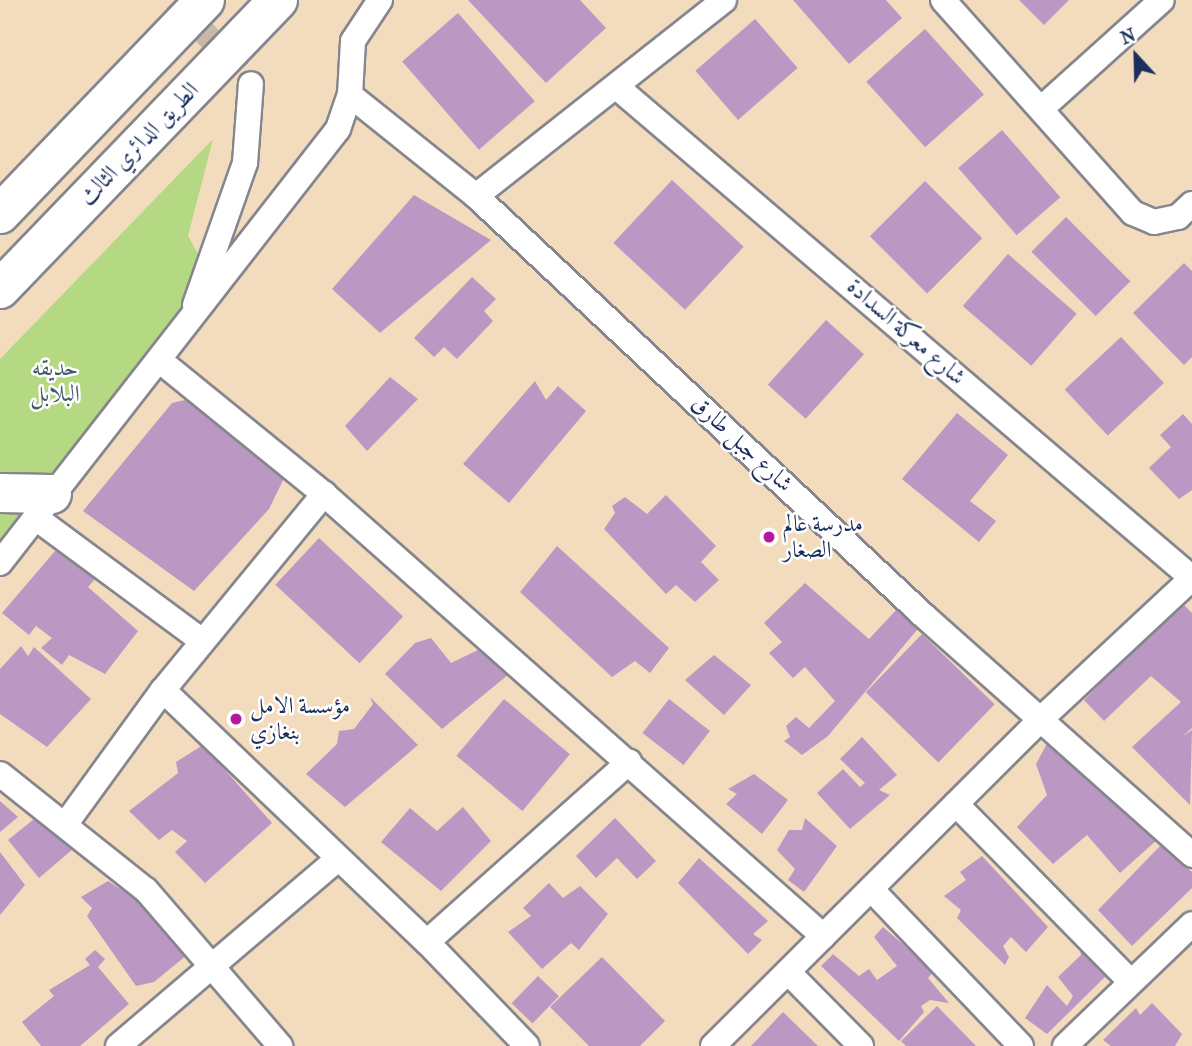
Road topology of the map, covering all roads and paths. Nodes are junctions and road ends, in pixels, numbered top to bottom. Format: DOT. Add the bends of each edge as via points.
graph roads {
  1 [pos="205,0"];
  2 [pos="278,0"];
  3 [pos="380,0"];
  4 [pos="724,0"];
  5 [pos="943,0"];
  6 [pos="1162,0"];
  7 [pos="251,83"];
  8 [pos="618,88"];
  9 [pos="350,95"];
  10 [pos="1042,108"];
  11 [pos="476,196"];
  12 [pos="1192,204"];
  13 [pos="0,214"];
  14 [pos="0,289"];
  15 [pos="191,319"];
  16 [pos="159,360"];
  17 [pos="0,493"];
  18 [pos="324,494"];
  19 [pos="44,506"];
  20 [pos="0,563"];
  21 [pos="1192,578"];
  22 [pos="202,641"];
  23 [pos="163,691"];
  24 [pos="1043,717"];
  25 [pos="629,762"];
  26 [pos="0,774"];
  27 [pos="956,804"];
  28 [pos="67,822"];
  29 [pos="1192,855"];
  30 [pos="338,859"];
  31 [pos="871,889"];
  32 [pos="1192,924"];
  33 [pos="823,936"];
  34 [pos="427,942"];
  35 [pos="217,967"];
  36 [pos="788,972"];
  37 [pos="1130,981"];
  38 [pos="118,1046"];
  39 [pos="280,1046"];
  40 [pos="527,1046"];
  41 [pos="713,1046"];
  42 [pos="861,1046"];
  43 [pos="1021,1046"];
  44 [pos="1065,1046"];
  1 -- 13 [label="highway"];
  2 -- 14 [label="highway, الطريق الدائري الثالث"];
  3 -- 9 [label="street" via="353,41"];
  4 -- 8 [label="street"];
  5 -- 10 [label="street"];
  6 -- 10 [label="street"];
  7 -- 15 [label="street" via="245,163"];
  8 -- 11 [label="street"];
  8 -- 21 [label="street, شارع معركة السدادة"];
  9 -- 11 [label="street, شارع جبل طارق"];
  9 -- 15 [label="street" via="328,143"];
  10 -- 12 [label="street" via="1133,213 1154,222 1178,217"];
  11 -- 24 [label="street, شارع جبل طارق" via="923,615"];
  15 -- 16 [label="street"];
  16 -- 18 [label="street"];
  16 -- 19 [label="street"];
  17 -- 19 [label="highway"];
  18 -- 22 [label="street"];
  18 -- 25 [label="street"];
  19 -- 20 [label="street"];
  19 -- 22 [label="street"];
  21 -- 24 [label="street"];
  22 -- 23 [label="street"];
  23 -- 28 [label="street"];
  23 -- 30 [label="street"];
  24 -- 27 [label="street"];
  24 -- 29 [label="street, شارع جبل طارق"];
  25 -- 33 [label="street"];
  25 -- 34 [label="street"];
  26 -- 28 [label="street"];
  27 -- 31 [label="street"];
  27 -- 37 [label="street"];
  28 -- 35 [label="street" via="146,890"];
  30 -- 34 [label="street"];
  30 -- 35 [label="street"];
  31 -- 33 [label="street"];
  31 -- 43 [label="street"];
  32 -- 37 [label="street"];
  33 -- 36 [label="street"];
  34 -- 40 [label="street"];
  35 -- 38 [label="street"];
  35 -- 39 [label="street"];
  36 -- 41 [label="street"];
  36 -- 42 [label="street"];
  37 -- 44 [label="street"];
}
